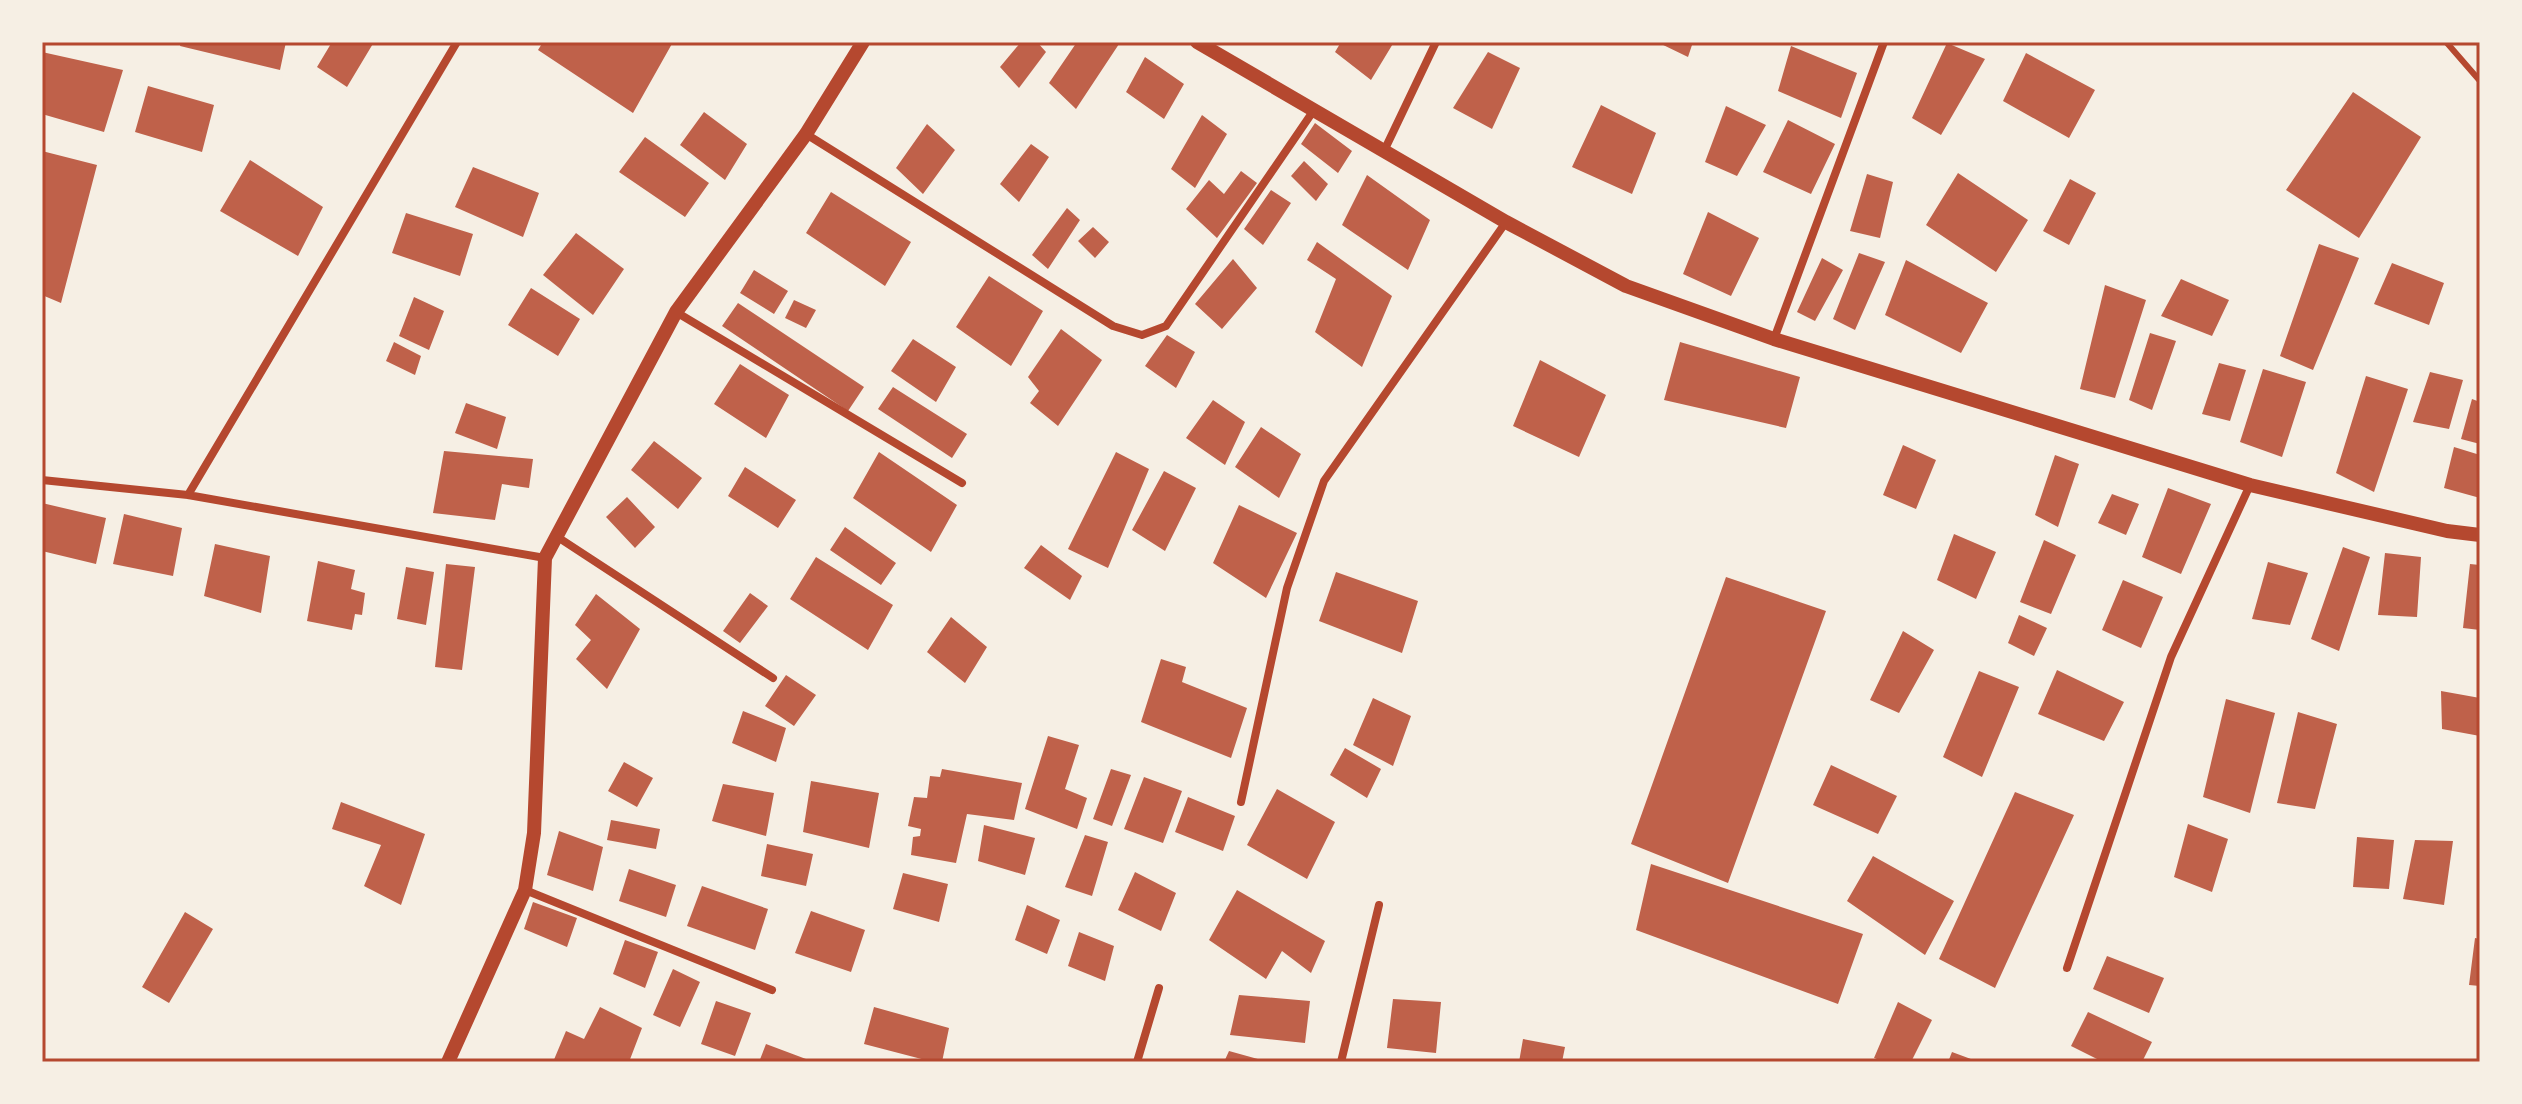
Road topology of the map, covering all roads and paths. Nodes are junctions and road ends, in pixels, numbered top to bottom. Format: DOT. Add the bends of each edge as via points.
graph roads {
  1 [pos="457,42"];
  2 [pos="863,42"];
  3 [pos="1197,42"];
  4 [pos="1436,42"];
  5 [pos="1884,42"];
  6 [pos="2447,43"];
  7 [pos="2480,81"];
  8 [pos="1314,110"];
  9 [pos="806,134"];
  10 [pos="1384,151"];
  11 [pos="1506,222"];
  12 [pos="676,312"];
  13 [pos="1774,339"];
  14 [pos="42,480"];
  15 [pos="962,483"];
  16 [pos="2250,485"];
  17 [pos="188,495"];
  18 [pos="2480,535"];
  19 [pos="556,536"];
  20 [pos="545,558"];
  21 [pos="773,678"];
  22 [pos="1241,802"];
  23 [pos="525,890"];
  24 [pos="1379,905"];
  25 [pos="2067,968"];
  26 [pos="1159,988"];
  27 [pos="772,990"];
  28 [pos="448,1062"];
  29 [pos="1137,1062"];
  30 [pos="1341,1062"];
  1 -- 17 [label="street"];
  2 -- 9 [label="street"];
  3 -- 8 [label="street"];
  4 -- 10 [label="street"];
  5 -- 13 [label="street"];
  6 -- 7 [label="lane"];
  8 -- 9 [label="street" via="1166,326 1142,335 1113,326"];
  8 -- 10 [label="street"];
  9 -- 12 [label="street"];
  10 -- 11 [label="street"];
  11 -- 13 [label="street" via="1626,286"];
  11 -- 22 [label="street" via="1324,481 1287,588"];
  12 -- 15 [label="street"];
  12 -- 19 [label="street"];
  13 -- 16 [label="street"];
  14 -- 17 [label="street"];
  16 -- 18 [label="street"];
  16 -- 25 [label="street" via="2171,657"];
  17 -- 20 [label="street"];
  19 -- 20 [label="street"];
  19 -- 21 [label="street"];
  20 -- 23 [label="street" via="534,833"];
  23 -- 27 [label="street"];
  23 -- 28 [label="street"];
  24 -- 30 [label="street"];
  26 -- 29 [label="street"];
}
